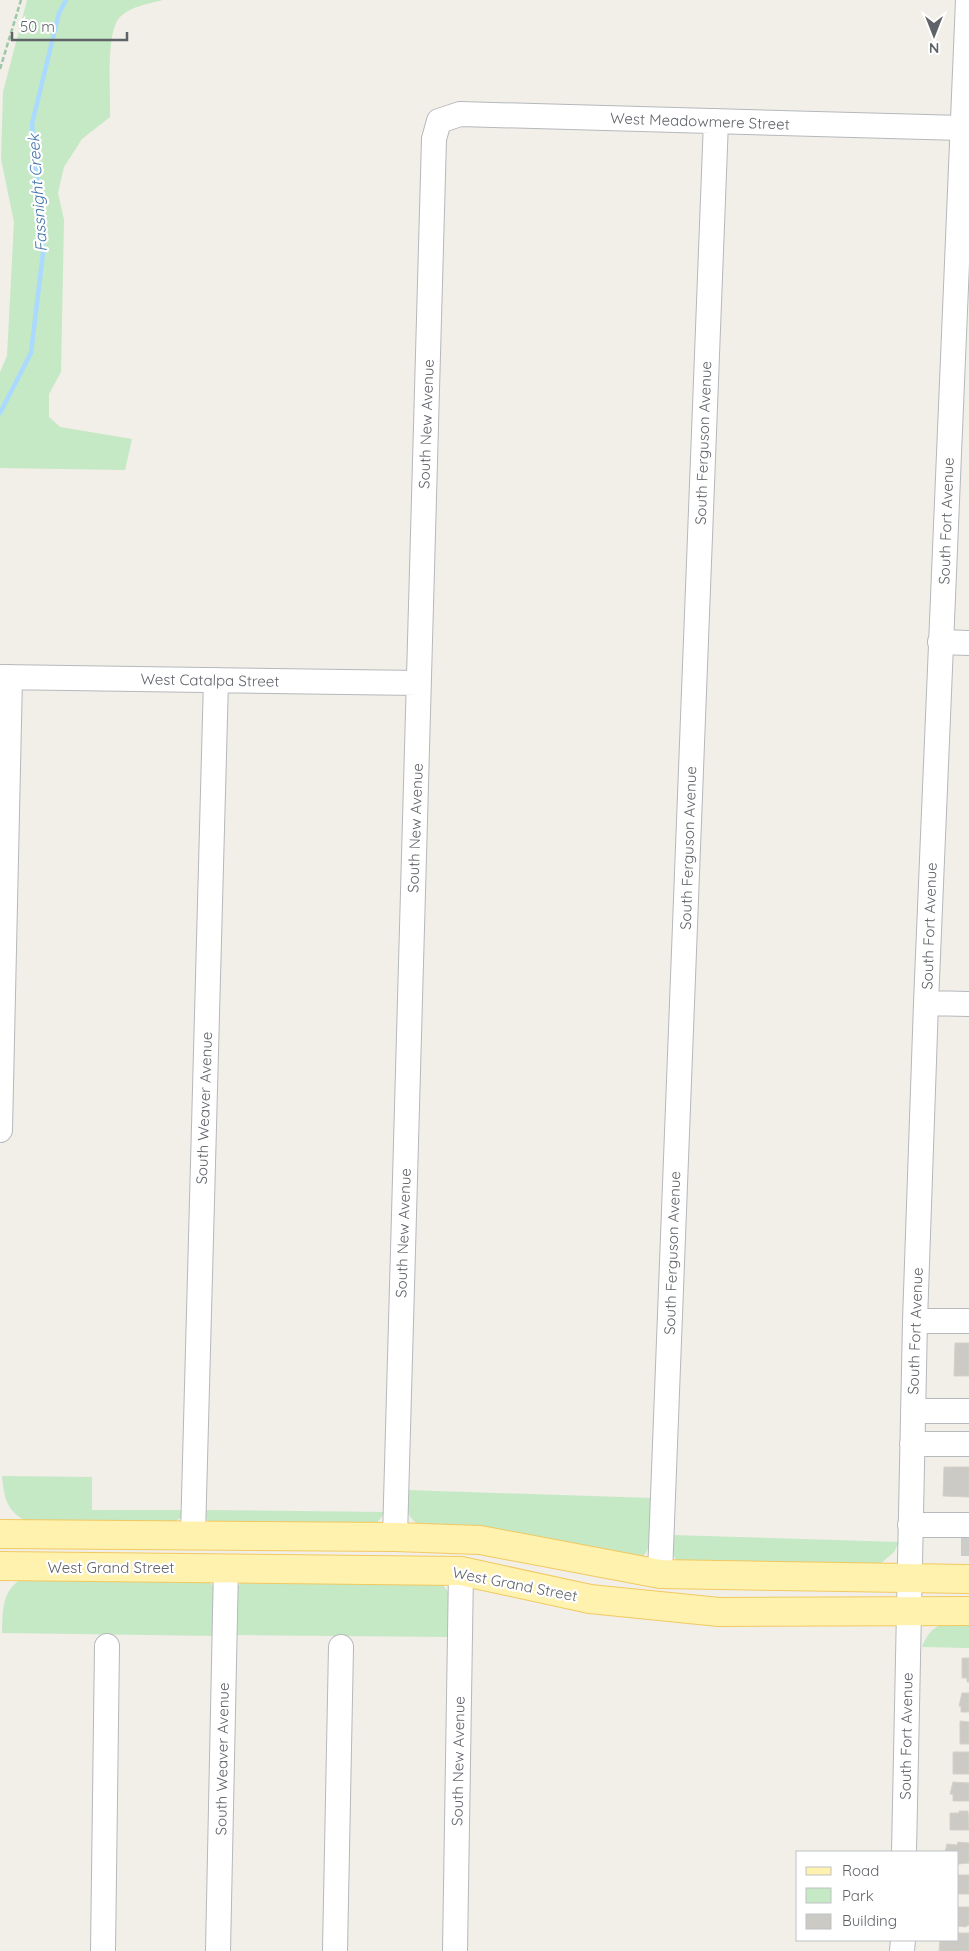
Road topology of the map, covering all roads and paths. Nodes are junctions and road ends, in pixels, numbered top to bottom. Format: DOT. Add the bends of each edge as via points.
graph roads {
  1 [pos="21,0"];
  2 [pos="968,10"];
  3 [pos="0,69"];
  4 [pos="439,121"];
  5 [pos="716,121"];
  6 [pos="962,128"];
  7 [pos="962,308"];
  8 [pos="940,642"];
  9 [pos="969,642"];
  10 [pos="5,677"];
  11 [pos="216,680"];
  12 [pos="419,683"];
  13 [pos="926,1004"];
  14 [pos="969,1004"];
  15 [pos="0,1130"];
  16 [pos="915,1321"];
  17 [pos="969,1321"];
  18 [pos="913,1410"];
  19 [pos="969,1411"];
  20 [pos="912,1444"];
  21 [pos="969,1444"];
  22 [pos="910,1525"];
  23 [pos="0,1534"];
  24 [pos="193,1535"];
  25 [pos="965,1535"];
  26 [pos="395,1537"];
  27 [pos="0,1566"];
  28 [pos="226,1568"];
  29 [pos="461,1571"];
  30 [pos="660,1574"];
  31 [pos="909,1579"];
  32 [pos="969,1579"];
  33 [pos="908,1611"];
  34 [pos="969,1611"];
  35 [pos="107,1646"];
  36 [pos="341,1647"];
  37 [pos="904,1851"];
  38 [pos="103,1951"];
  39 [pos="218,1951"];
  40 [pos="335,1951"];
  41 [pos="455,1951"];
  1 -- 3 [label="path"];
  2 -- 6 [label="street, South Fort Avenue"];
  4 -- 5 [label="street, West Meadowmere Street" via="460,114"];
  4 -- 12 [label="street, South New Avenue" via="434,148"];
  5 -- 6 [label="street, West Meadowmere Street"];
  5 -- 30 [label="street, South Ferguson Avenue"];
  6 -- 7 [label="street, South Fort Avenue"];
  7 -- 8 [label="street, South Fort Avenue"];
  8 -- 9 [label="street"];
  8 -- 13 [label="street, South Fort Avenue"];
  10 -- 11 [label="street, West Catalpa Street"];
  10 -- 15 [label="street"];
  11 -- 12 [label="street, West Catalpa Street"];
  11 -- 24 [label="street, South Weaver Avenue"];
  12 -- 26 [label="street, South New Avenue"];
  13 -- 14 [label="street"];
  13 -- 16 [label="street, South Fort Avenue"];
  16 -- 17 [label="street"];
  16 -- 18 [label="street, South Fort Avenue"];
  18 -- 19 [label="street"];
  18 -- 20 [label="street, South Fort Avenue"];
  20 -- 21 [label="street"];
  20 -- 22 [label="street, South Fort Avenue"];
  22 -- 25 [label="street" via="942,1525"];
  22 -- 31 [label="street, South Fort Avenue"];
  23 -- 24 [label="main road"];
  24 -- 26 [label="main road"];
  26 -- 30 [label="main road" via="480,1540"];
  27 -- 28 [label="main road, West Grand Street"];
  28 -- 29 [label="main road, West Grand Street"];
  28 -- 39 [label="street, South Weaver Avenue"];
  29 -- 33 [label="main road, West Grand Street" via="590,1599 719,1612"];
  29 -- 41 [label="street, South New Avenue"];
  30 -- 31 [label="main road"];
  31 -- 32 [label="main road"];
  31 -- 33 [label="street, South Fort Avenue"];
  33 -- 34 [label="main road, West Grand Street"];
  33 -- 37 [label="street, South Fort Avenue"];
  35 -- 38 [label="street"];
  36 -- 40 [label="street"];
}
